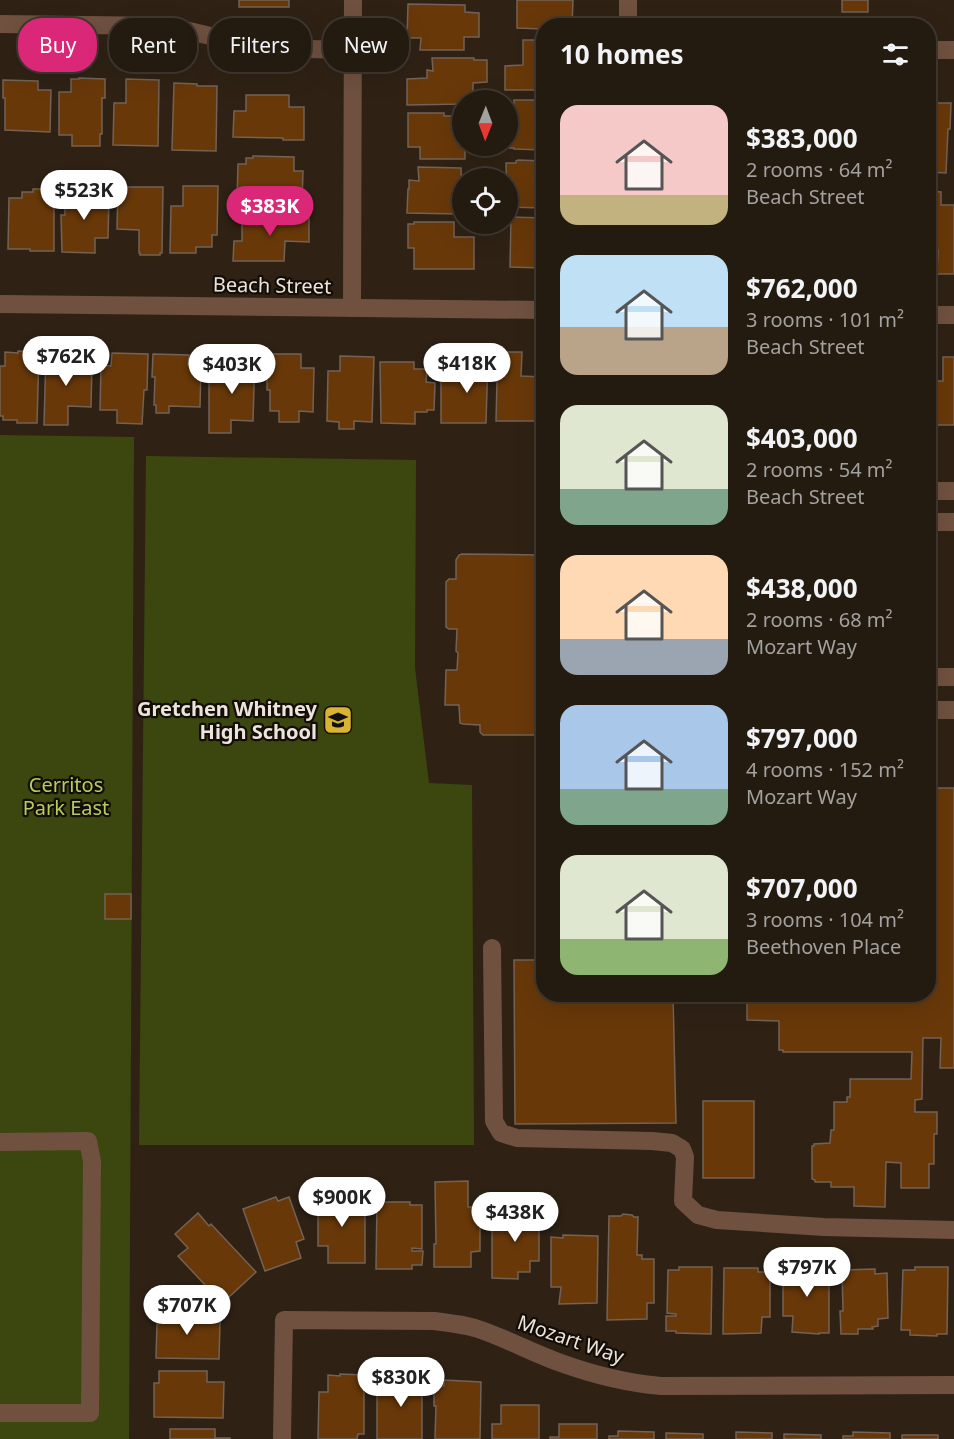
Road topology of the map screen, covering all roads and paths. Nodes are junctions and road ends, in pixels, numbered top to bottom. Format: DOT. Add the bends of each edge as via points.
graph roads {
  1 [pos="353,0"];
  2 [pos="628,0"];
  3 [pos="353,18"];
  4 [pos="628,18"];
  5 [pos="0,24"];
  6 [pos="323,49"];
  7 [pos="936,50"];
  8 [pos="954,50"];
  9 [pos="352,72"];
  10 [pos="0,304"];
  11 [pos="352,308"];
  12 [pos="536,310"];
  13 [pos="936,315"];
  14 [pos="954,315"];
  15 [pos="936,491"];
  16 [pos="954,491"];
  17 [pos="936,522"];
  18 [pos="954,522"];
  19 [pos="936,677"];
  20 [pos="954,677"];
  21 [pos="936,710"];
  22 [pos="954,710"];
  23 [pos="492,948"];
  24 [pos="0,1142"];
  25 [pos="954,1230"];
  26 [pos="954,1385"];
  27 [pos="0,1413"];
  28 [pos="282,1439"];
  1 -- 3 [label="street"];
  2 -- 4 [label="street"];
  5 -- 6 [label="street" via="168,26 261,48"];
  7 -- 8 [label="street"];
  9 -- 11 [label="street"];
  10 -- 11 [label="street, Beach Street"];
  11 -- 12 [label="street, Beach Street"];
  13 -- 14 [label="street"];
  15 -- 16 [label="street"];
  17 -- 18 [label="street"];
  19 -- 20 [label="street"];
  21 -- 22 [label="street"];
  23 -- 25 [label="street" via="494,1121 501,1133 517,1138 672,1143 686,1157 683,1201 698,1215 717,1220"];
  24 -- 27 [label="street" via="88,1141 92,1161 90,1413"];
  26 -- 28 [label="street, Mozart Way" via="636,1384 560,1363 455,1323 284,1320"];
}
